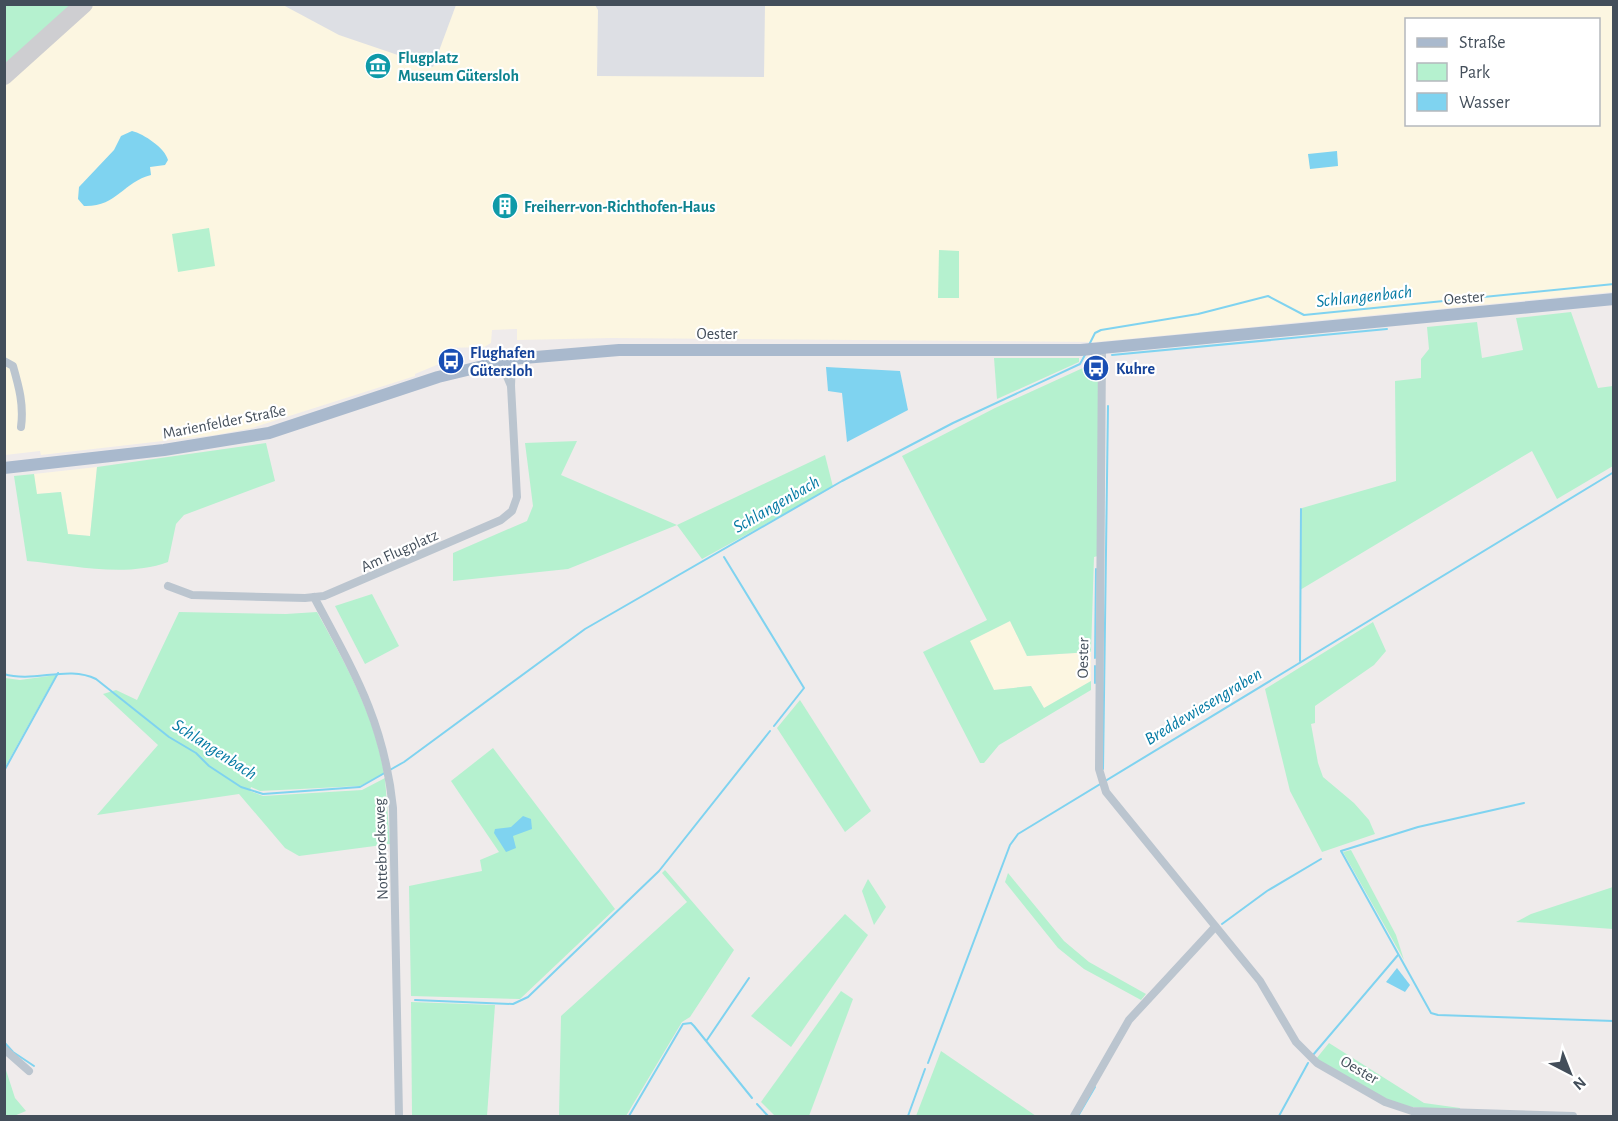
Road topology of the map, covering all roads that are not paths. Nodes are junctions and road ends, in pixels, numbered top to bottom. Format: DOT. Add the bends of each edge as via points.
graph roads {
  1 [pos="1614,299"];
  2 [pos="1092,349"];
  3 [pos="506,359"];
  4 [pos="4,361"];
  5 [pos="21,427"];
  6 [pos="4,468"];
  7 [pos="168,586"];
  8 [pos="314,597"];
  9 [pos="1215,927"];
  10 [pos="4,1049"];
  11 [pos="29,1071"];
  12 [pos="1412,1114"];
  13 [pos="399,1116"];
  14 [pos="1074,1116"];
  15 [pos="1573,1116"];
  1 -- 2 [label="main road, Oester"];
  2 -- 3 [label="main road, Oester" via="618,350"];
  2 -- 9 [label="street, Oester" via="1099,769 1106,792"];
  3 -- 6 [label="main road, Marienfelder Straße" via="438,377 268,433 164,450"];
  3 -- 8 [label="street, Am Flugplatz" via="518,484 512,511 501,520 337,592"];
  4 -- 5 [label="street" via="13,366 16,377 23,408"];
  7 -- 8 [label="street, Am Flugplatz" via="192,595"];
  8 -- 13 [label="street, Nottebrocksweg" via="369,703 390,778"];
  9 -- 12 [label="street, Oester" via="1260,981 1308,1057"];
  9 -- 14 [label="street" via="1129,1020"];
  10 -- 11 [label="street"];
  12 -- 15 [label="street, Oester"];
}
